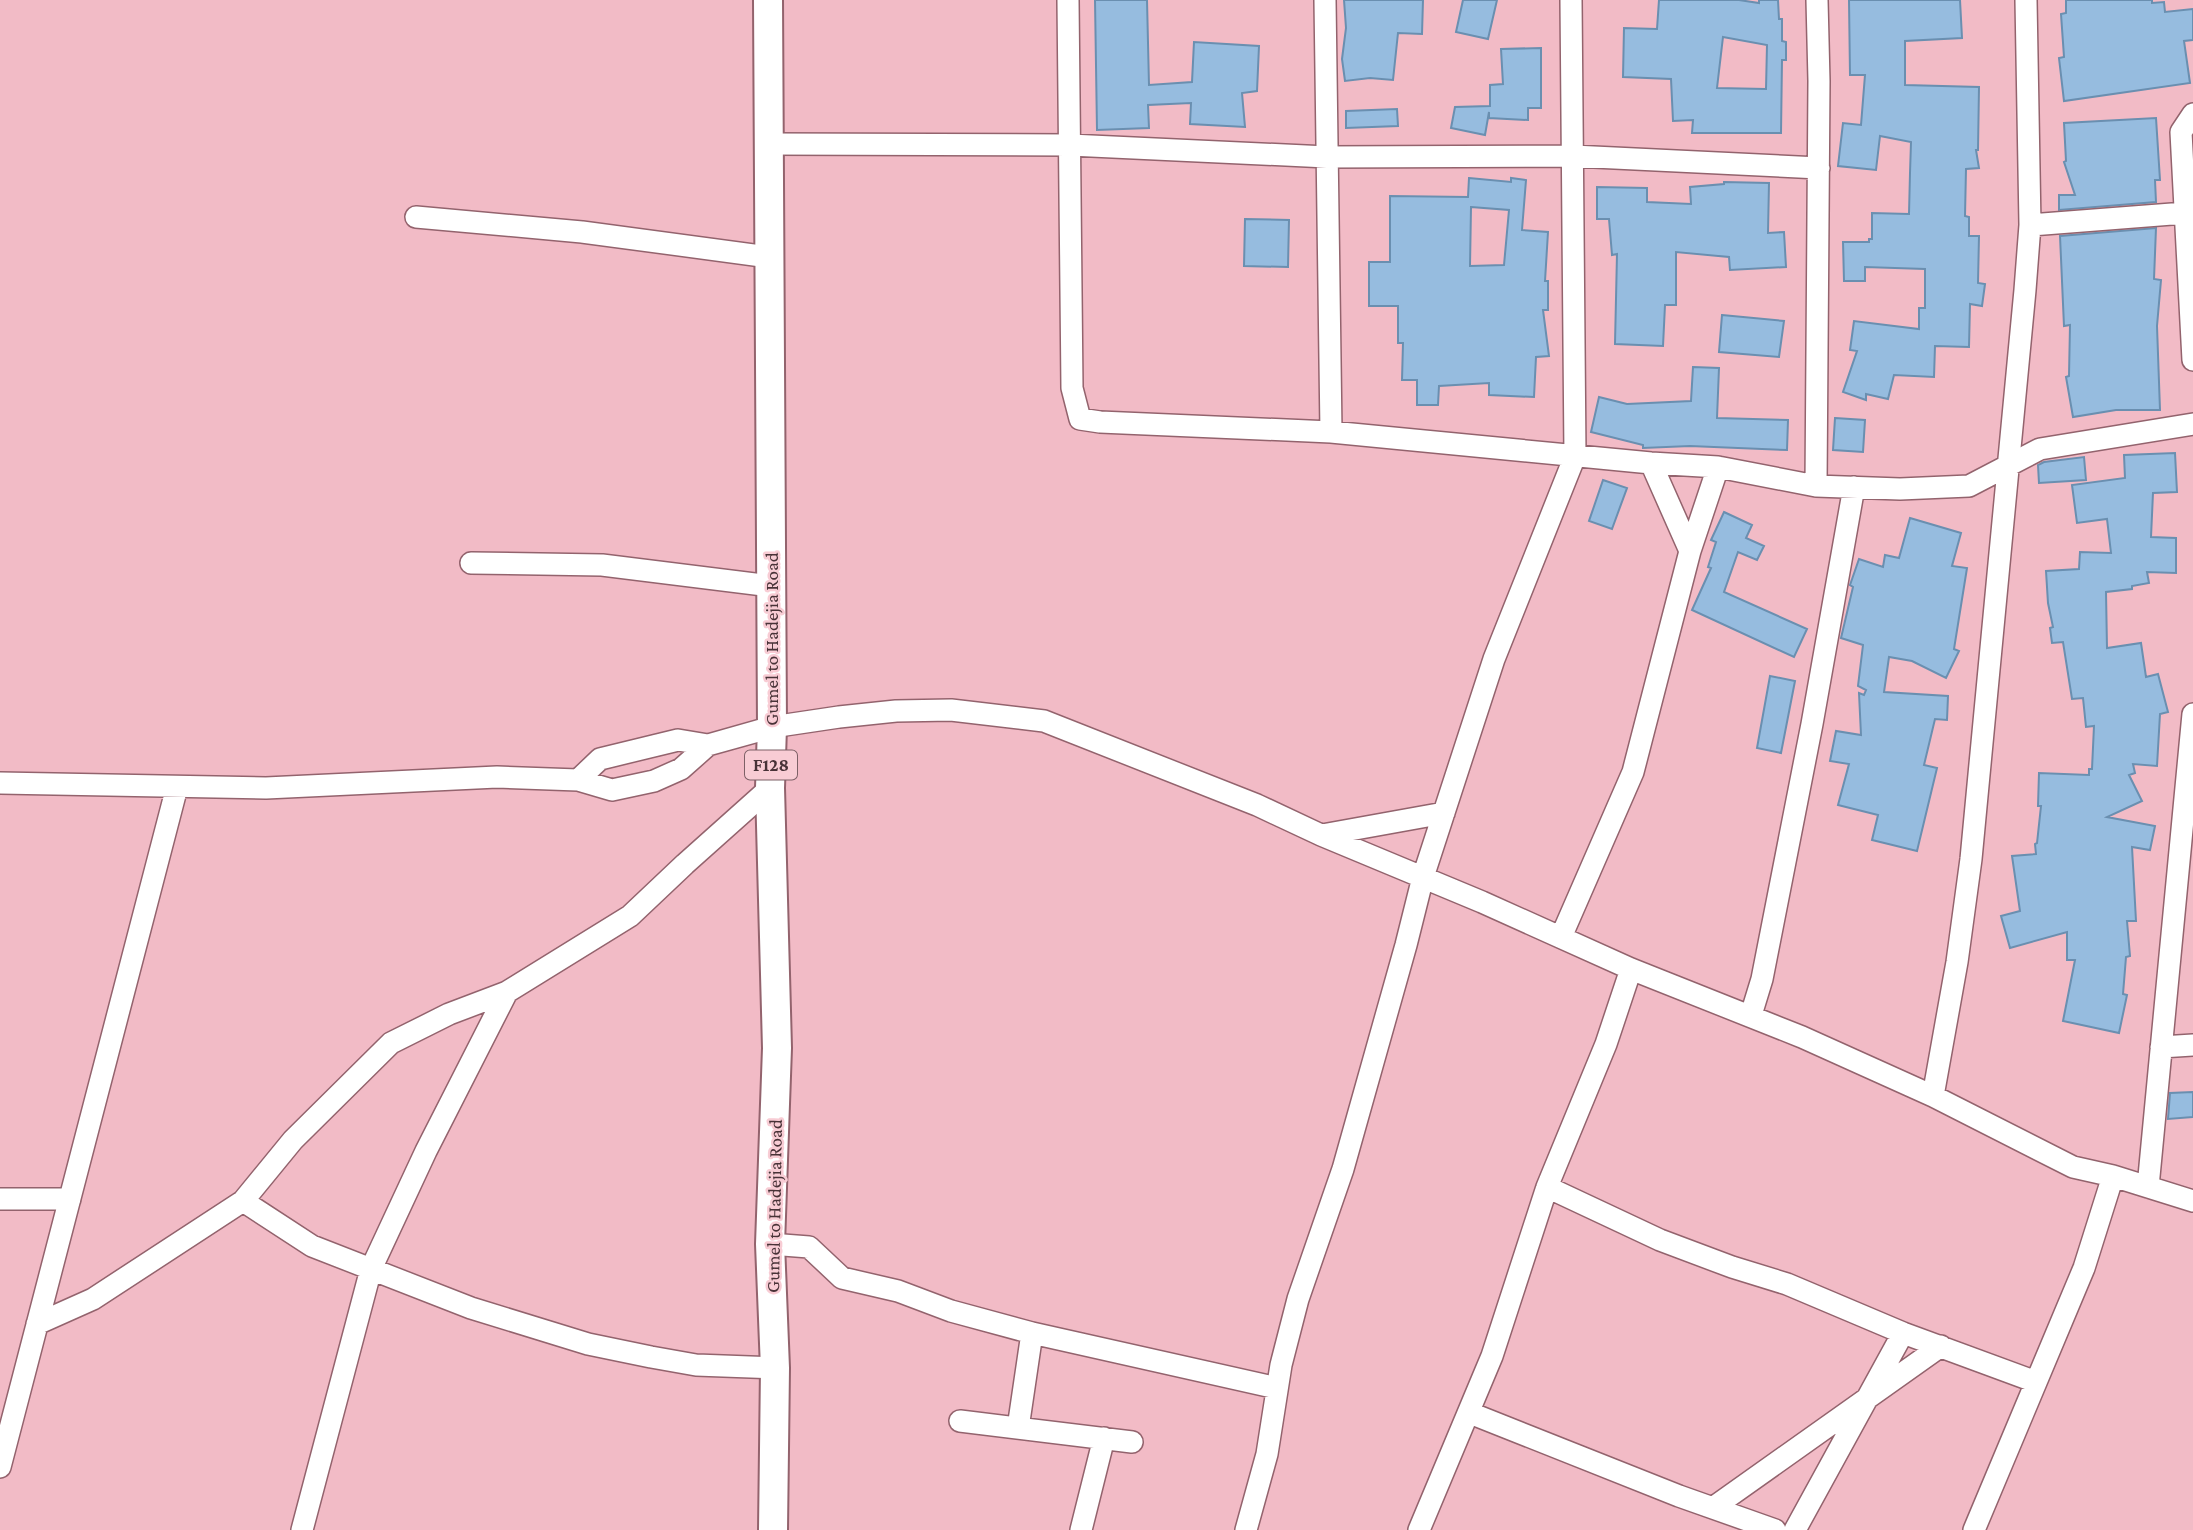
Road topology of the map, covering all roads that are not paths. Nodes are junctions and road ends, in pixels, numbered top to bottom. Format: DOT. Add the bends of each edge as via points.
graph roads {
  1 [pos="768,0"];
  2 [pos="1068,0"];
  3 [pos="1325,0"];
  4 [pos="1571,0"];
  5 [pos="1817,0"];
  6 [pos="2026,0"];
  7 [pos="2193,114"];
  8 [pos="770,144"];
  9 [pos="1070,145"];
  10 [pos="1573,156"];
  11 [pos="1327,157"];
  12 [pos="1819,168"];
  13 [pos="2185,213"];
  14 [pos="416,217"];
  15 [pos="2030,225"];
  16 [pos="769,257"];
  17 [pos="2193,360"];
  18 [pos="2193,424"];
  19 [pos="1331,432"];
  20 [pos="1575,456"];
  21 [pos="1651,463"];
  22 [pos="2009,465"];
  23 [pos="1718,467"];
  24 [pos="1816,486"];
  25 [pos="1854,487"];
  26 [pos="1690,551"];
  27 [pos="471,564"];
  28 [pos="771,586"];
  29 [pos="2193,714"];
  30 [pos="772,727"];
  31 [pos="708,745"];
  32 [pos="578,780"];
  33 [pos="0,783"];
  34 [pos="177,787"];
  35 [pos="770,788"];
  36 [pos="1444,813"];
  37 [pos="1321,835"];
  38 [pos="1423,877"];
  39 [pos="1561,937"];
  40 [pos="1631,969"];
  41 [pos="507,992"];
  42 [pos="1751,1016"];
  43 [pos="2193,1045"];
  44 [pos="2161,1048"];
  45 [pos="1933,1096"];
  46 [pos="2113,1176"];
  47 [pos="1547,1187"];
  48 [pos="2148,1187"];
  49 [pos="0,1199"];
  50 [pos="70,1199"];
  51 [pos="243,1201"];
  52 [pos="2193,1201"];
  53 [pos="771,1244"];
  54 [pos="371,1269"];
  55 [pos="37,1324"];
  56 [pos="1903,1332"];
  57 [pos="1032,1333"];
  58 [pos="1941,1346"];
  59 [pos="775,1368"];
  60 [pos="2036,1382"];
  61 [pos="1277,1388"];
  62 [pos="1867,1398"];
  63 [pos="1470,1413"];
  64 [pos="960,1421"];
  65 [pos="1018,1428"];
  66 [pos="1104,1438"];
  67 [pos="1132,1442"];
  68 [pos="0,1467"];
  69 [pos="1714,1507"];
  70 [pos="302,1530"];
  71 [pos="773,1530"];
  72 [pos="1081,1530"];
  73 [pos="1246,1530"];
  74 [pos="1419,1530"];
  75 [pos="1775,1530"];
  76 [pos="1795,1530"];
  77 [pos="1974,1530"];
  1 -- 8 [label="main road, Gumel to Hadejia Road / F128"];
  2 -- 9 [label="street"];
  3 -- 11 [label="street"];
  4 -- 10 [label="street"];
  5 -- 12 [label="street"];
  6 -- 15 [label="street"];
  7 -- 13 [label="street" via="2180,132"];
  8 -- 9 [label="street"];
  8 -- 16 [label="main road, Gumel to Hadejia Road / F128"];
  9 -- 11 [label="street"];
  9 -- 19 [label="street" via="1072,388 1080,419"];
  10 -- 11 [label="street"];
  10 -- 12 [label="street"];
  10 -- 20 [label="street"];
  11 -- 19 [label="street"];
  12 -- 24 [label="street"];
  13 -- 15 [label="street"];
  13 -- 17 [label="street"];
  14 -- 16 [label="street" via="582,232"];
  15 -- 22 [label="street"];
  16 -- 28 [label="main road, Gumel to Hadejia Road / F128"];
  18 -- 22 [label="street" via="2040,449"];
  19 -- 20 [label="street"];
  20 -- 21 [label="street"];
  20 -- 36 [label="street" via="1494,659"];
  21 -- 23 [label="street"];
  21 -- 26 [label="street"];
  22 -- 25 [label="street" via="1969,486"];
  22 -- 45 [label="street" via="1971,859"];
  23 -- 24 [label="street"];
  23 -- 26 [label="street"];
  24 -- 25 [label="street"];
  25 -- 42 [label="street" via="1807,751"];
  26 -- 39 [label="street" via="1633,772"];
  27 -- 28 [label="street" via="602,565"];
  28 -- 30 [label="main road, Gumel to Hadejia Road / F128"];
  29 -- 44 [label="street"];
  30 -- 31 [label="street"];
  30 -- 35 [label="main road, Gumel to Hadejia Road / F128"];
  30 -- 37 [label="street" via="850,716 951,710 1044,721 1257,804"];
  31 -- 32 [label="street" via="678,740 600,759"];
  31 -- 32 [label="street" via="681,769 654,781 612,790"];
  32 -- 34 [label="street" via="497,777 266,788"];
  33 -- 34 [label="street"];
  34 -- 50 [label="street"];
  35 -- 41 [label="street" via="630,916"];
  35 -- 53 [label="main road, Gumel to Hadejia Road / F128" via="777,1048"];
  36 -- 37 [label="street"];
  36 -- 38 [label="street"];
  37 -- 38 [label="street"];
  38 -- 39 [label="street"];
  38 -- 61 [label="street" via="1343,1169 1298,1299"];
  39 -- 40 [label="street"];
  40 -- 42 [label="street"];
  40 -- 47 [label="street" via="1606,1044"];
  41 -- 51 [label="street" via="391,1043 293,1140"];
  41 -- 54 [label="street"];
  42 -- 45 [label="street"];
  43 -- 44 [label="street"];
  44 -- 48 [label="street"];
  45 -- 46 [label="street" via="2073,1167"];
  46 -- 48 [label="street"];
  46 -- 60 [label="street" via="2084,1268"];
  47 -- 56 [label="street" via="1660,1240 1787,1284"];
  47 -- 63 [label="street"];
  48 -- 52 [label="street"];
  49 -- 50 [label="street"];
  50 -- 55 [label="street"];
  51 -- 54 [label="street" via="312,1246"];
  51 -- 55 [label="street" via="93,1299"];
  53 -- 57 [label="street" via="810,1247 842,1278"];
  53 -- 59 [label="main road, Gumel to Hadejia Road / F128"];
  54 -- 59 [label="street" via="471,1308 588,1344 696,1365"];
  54 -- 70 [label="street"];
  55 -- 68 [label="street"];
  56 -- 58 [label="street"];
  56 -- 62 [label="street"];
  57 -- 61 [label="street"];
  57 -- 65 [label="street"];
  58 -- 60 [label="street"];
  58 -- 62 [label="street"];
  59 -- 71 [label="main road, Gumel to Hadejia Road / F128"];
  60 -- 77 [label="street"];
  61 -- 73 [label="street" via="1267,1454"];
  62 -- 69 [label="street"];
  62 -- 76 [label="street"];
  63 -- 69 [label="street"];
  63 -- 74 [label="street"];
  64 -- 65 [label="street"];
  65 -- 66 [label="street"];
  66 -- 67 [label="street"];
  66 -- 72 [label="street"];
  69 -- 75 [label="street"];
}
